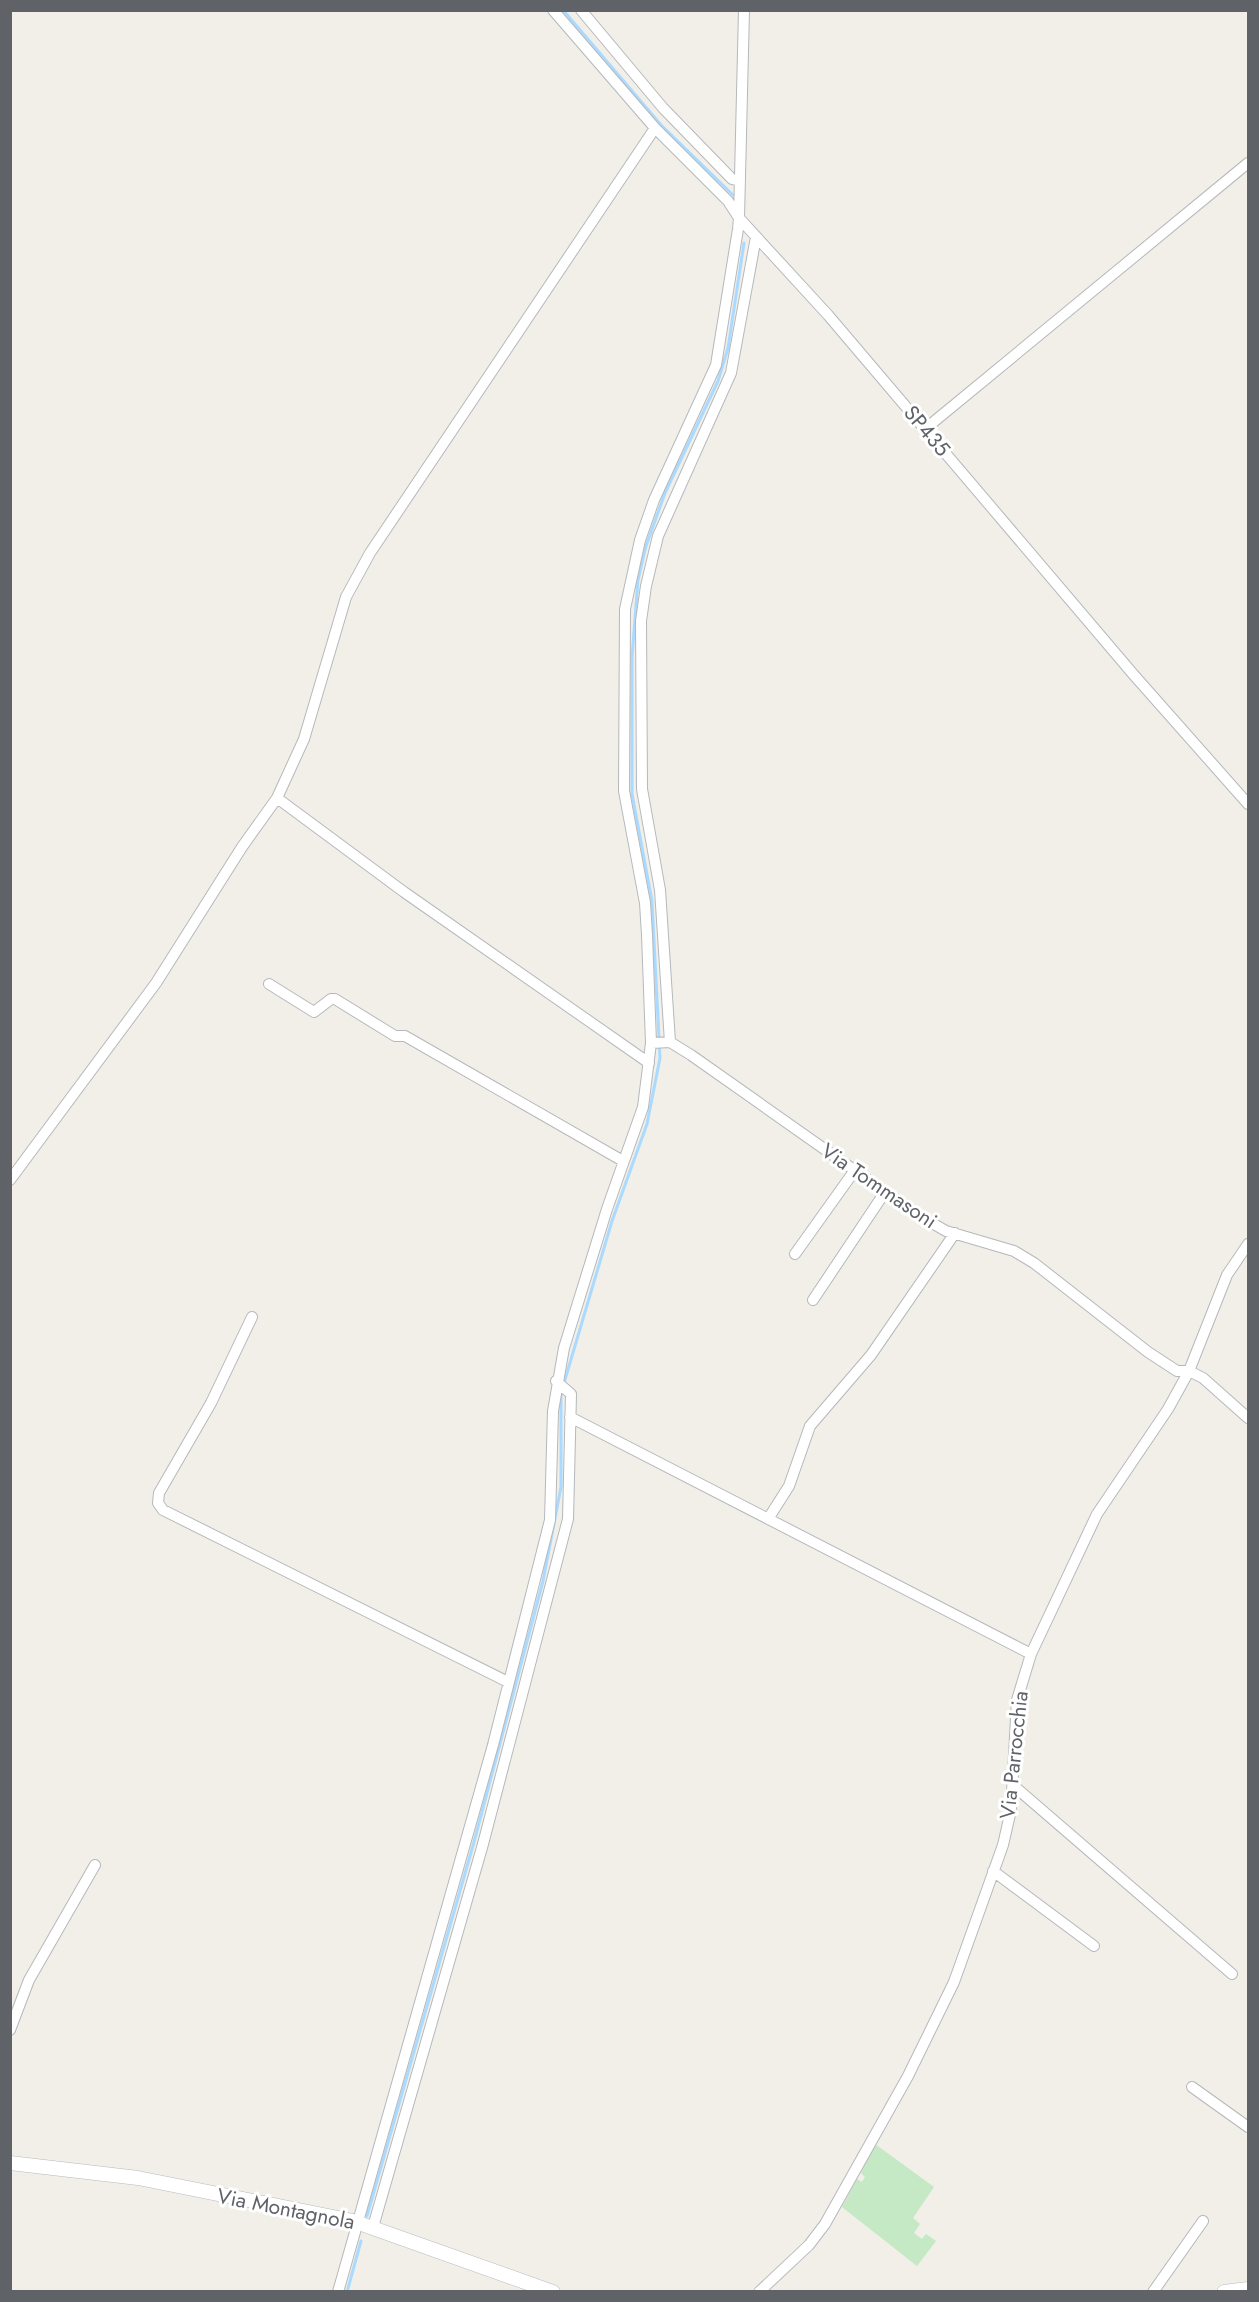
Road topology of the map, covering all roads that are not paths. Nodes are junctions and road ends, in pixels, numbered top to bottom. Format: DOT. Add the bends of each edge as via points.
graph roads {
  1 [pos="553,10"];
  2 [pos="581,10"];
  3 [pos="744,10"];
  4 [pos="655,128"];
  5 [pos="1248,163"];
  6 [pos="740,182"];
  7 [pos="739,218"];
  8 [pos="756,237"];
  9 [pos="925,429"];
  10 [pos="632,633"];
  11 [pos="277,798"];
  12 [pos="1248,804"];
  13 [pos="269,984"];
  14 [pos="661,1042"];
  15 [pos="649,1063"];
  16 [pos="624,1161"];
  17 [pos="855,1170"];
  18 [pos="10,1180"];
  19 [pos="885,1192"];
  20 [pos="955,1233"];
  21 [pos="1248,1244"];
  22 [pos="795,1254"];
  23 [pos="813,1300"];
  24 [pos="252,1317"];
  25 [pos="1189,1371"];
  26 [pos="561,1385"];
  27 [pos="570,1417"];
  28 [pos="1248,1418"];
  29 [pos="768,1519"];
  30 [pos="1031,1653"];
  31 [pos="508,1682"];
  32 [pos="1014,1786"];
  33 [pos="95,1865"];
  34 [pos="993,1870"];
  35 [pos="1094,1946"];
  36 [pos="1233,1974"];
  37 [pos="10,2030"];
  38 [pos="1192,2087"];
  39 [pos="1248,2127"];
  40 [pos="10,2163"];
  41 [pos="1203,2221"];
  42 [pos="358,2223"];
  43 [pos="373,2227"];
  44 [pos="1248,2289"];
  45 [pos="338,2292"];
  46 [pos="553,2292"];
  47 [pos="759,2292"];
  48 [pos="1153,2292"];
  49 [pos="1224,2292"];
  1 -- 4 [label="street, SP435"];
  2 -- 6 [label="street" via="663,108 732,179"];
  3 -- 6 [label="street"];
  4 -- 7 [label="street, SP435" via="728,201"];
  4 -- 11 [label="street" via="370,553 346,597 304,740"];
  5 -- 9 [label="street"];
  6 -- 7 [label="street"];
  7 -- 8 [label="street, SP435"];
  7 -- 10 [label="street" via="714,374 654,500 640,540 625,609"];
  8 -- 9 [label="street, SP435"];
  8 -- 10 [label="street" via="734,362 658,536"];
  9 -- 12 [label="street, SP435"];
  10 -- 14 [label="street" via="643,688 642,789 660,890"];
  10 -- 14 [label="street" via="624,791 645,903"];
  11 -- 15 [label="street"];
  11 -- 18 [label="street" via="156,983"];
  13 -- 16 [label="street" via="314,1012 336,999 395,1036 405,1036"];
  14 -- 15 [label="street"];
  14 -- 17 [label="street, Via Tommasoni"];
  15 -- 16 [label="street" via="643,1107"];
  16 -- 26 [label="street"];
  17 -- 19 [label="street, Via Tommasoni"];
  17 -- 22 [label="street"];
  19 -- 20 [label="street, Via Tommasoni" via="918,1215"];
  19 -- 23 [label="street"];
  20 -- 25 [label="street, Via Tommasoni" via="1014,1251 1148,1352 1177,1371"];
  20 -- 29 [label="street" via="871,1355 810,1426 789,1486"];
  21 -- 25 [label="street, Via Parrocchia" via="1227,1275"];
  24 -- 31 [label="street" via="211,1403 159,1494 158,1503 164,1510"];
  25 -- 28 [label="street, Via Tommasoni" via="1203,1378"];
  25 -- 30 [label="street, Via Parrocchia" via="1097,1514"];
  26 -- 27 [label="street" via="571,1394"];
  26 -- 31 [label="street" via="553,1411 550,1520"];
  27 -- 29 [label="street"];
  27 -- 43 [label="street" via="568,1519 483,1844"];
  29 -- 30 [label="street"];
  30 -- 32 [label="street, Via Parrocchia" via="1016,1708"];
  31 -- 42 [label="street"];
  32 -- 34 [label="street, Via Parrocchia"];
  32 -- 36 [label="street"];
  33 -- 37 [label="street" via="29,1980"];
  34 -- 35 [label="street"];
  34 -- 47 [label="street, Via Parrocchia" via="937,2020 850,2182 809,2245"];
  38 -- 39 [label="street"];
  40 -- 42 [label="street, Via Montagnola" via="138,2178"];
  41 -- 48 [label="street"];
  42 -- 43 [label="street, Via Montagnola"];
  42 -- 45 [label="street"];
  43 -- 46 [label="street, Via Montagnola"];
  44 -- 49 [label="street"];
}
